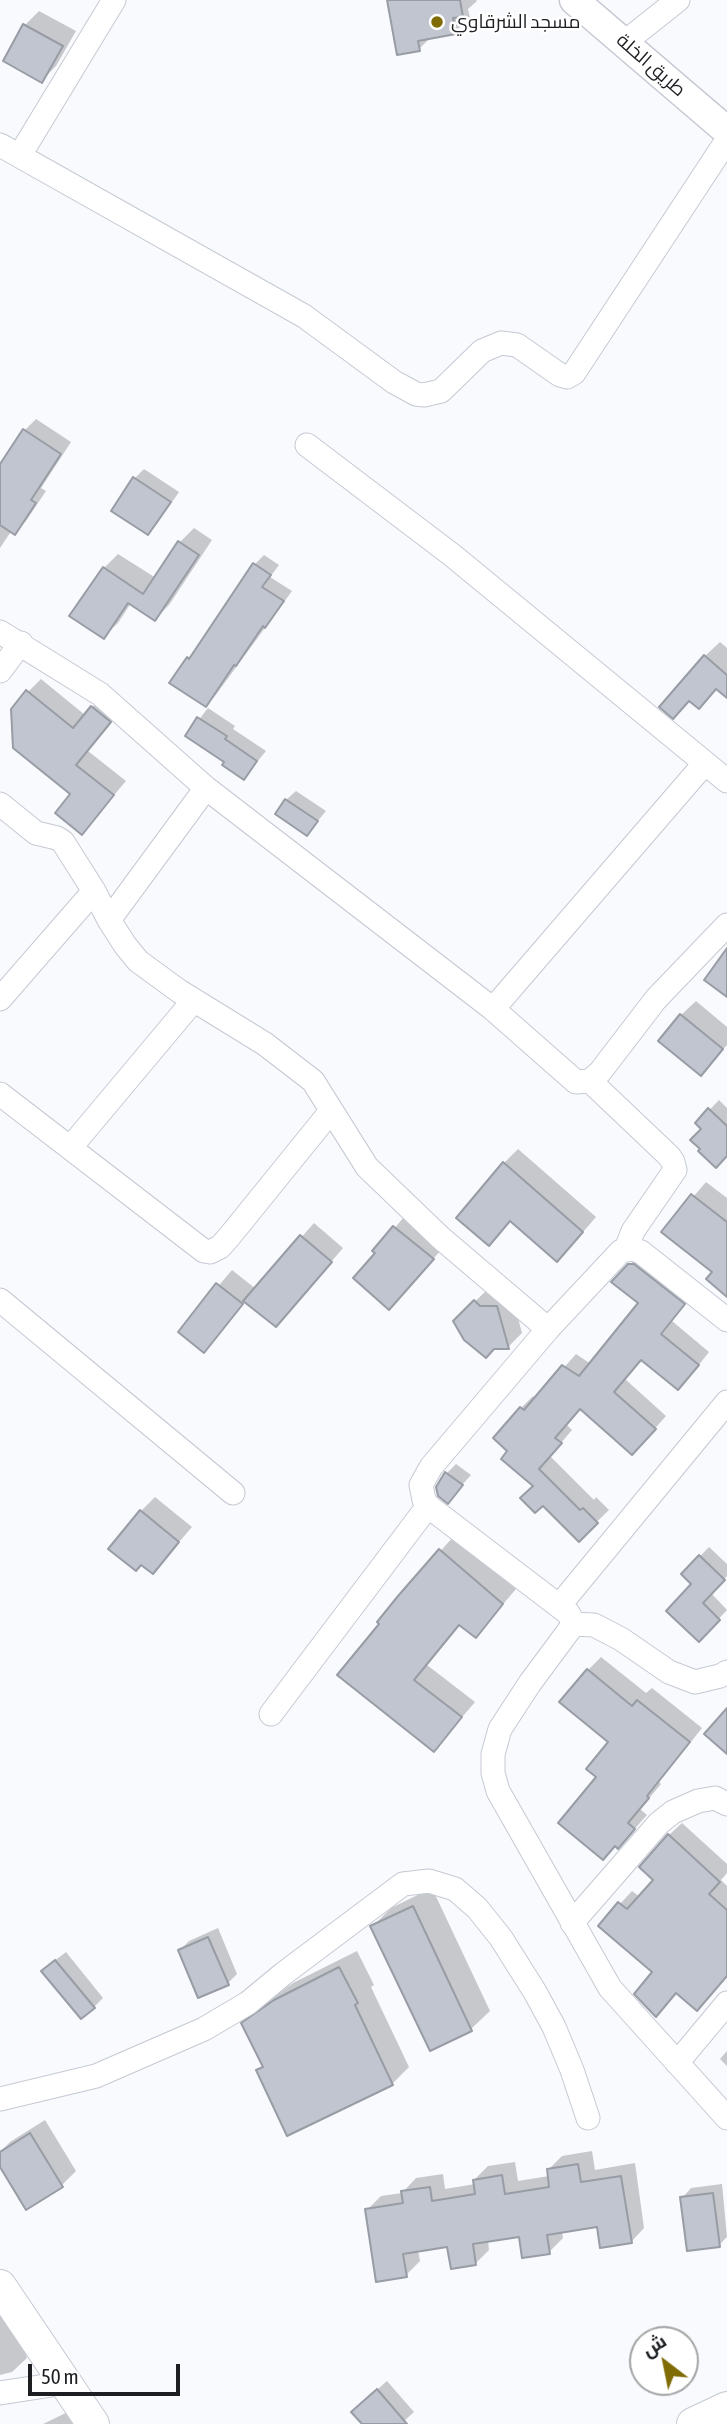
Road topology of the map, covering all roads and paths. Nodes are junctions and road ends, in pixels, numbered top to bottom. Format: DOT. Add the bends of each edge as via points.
graph roads {
  1 [pos="114,0"];
  2 [pos="574,0"];
  3 [pos="678,0"];
  4 [pos="625,42"];
  5 [pos="727,131"];
  6 [pos="727,140"];
  7 [pos="10,150"];
  8 [pos="307,445"];
  9 [pos="0,632"];
  10 [pos="21,643"];
  11 [pos="0,671"];
  12 [pos="705,763"];
  13 [pos="727,780"];
  14 [pos="206,788"];
  15 [pos="0,804"];
  16 [pos="94,891"];
  17 [pos="108,920"];
  18 [pos="727,925"];
  19 [pos="0,999"];
  20 [pos="194,1000"];
  21 [pos="493,1009"];
  22 [pos="590,1081"];
  23 [pos="0,1094"];
  24 [pos="331,1111"];
  25 [pos="70,1148"];
  26 [pos="626,1249"];
  27 [pos="0,1300"];
  28 [pos="727,1320"];
  29 [pos="548,1329"];
  30 [pos="727,1402"];
  31 [pos="233,1493"];
  32 [pos="428,1506"];
  33 [pos="566,1615"];
  34 [pos="727,1672"];
  35 [pos="271,1714"];
  36 [pos="727,1804"];
  37 [pos="572,1923"];
  38 [pos="727,2003"];
  39 [pos="677,2063"];
  40 [pos="0,2099"];
  41 [pos="588,2118"];
  42 [pos="727,2118"];
  43 [pos="0,2286"];
  44 [pos="65,2383"];
  45 [pos="0,2393"];
  46 [pos="727,2408"];
  47 [pos="93,2424"];
  48 [pos="693,2424"];
  1 -- 7 [label="street"];
  2 -- 4 [label="street, طريق الخلة"];
  3 -- 4 [label="street"];
  4 -- 5 [label="street, طريق الخلة"];
  6 -- 7 [label="street" via="574,373 560,375 517,345 501,343 482,351 441,391 424,395 394,382 304,316"];
  8 -- 12 [label="street" via="452,555"];
  9 -- 10 [label="street"];
  10 -- 11 [label="street"];
  10 -- 14 [label="street" via="100,694"];
  12 -- 13 [label="street"];
  12 -- 21 [label="street"];
  14 -- 17 [label="street"];
  14 -- 21 [label="street"];
  15 -- 16 [label="street" via="36,833 63,842"];
  16 -- 17 [label="street"];
  16 -- 19 [label="street"];
  17 -- 20 [label="street" via="138,961"];
  18 -- 22 [label="street" via="656,999"];
  20 -- 24 [label="street" via="290,1062 313,1081"];
  20 -- 25 [label="street"];
  21 -- 22 [label="street" via="576,1082"];
  22 -- 26 [label="street" via="669,1156 675,1170 633,1231"];
  23 -- 25 [label="street"];
  24 -- 25 [label="street" via="229,1237 210,1252"];
  24 -- 29 [label="street" via="367,1167 441,1238"];
  26 -- 28 [label="street" via="640,1252"];
  26 -- 29 [label="street"];
  27 -- 31 [label="street"];
  29 -- 32 [label="street" via="431,1467 421,1485"];
  30 -- 33 [label="street"];
  32 -- 33 [label="street"];
  32 -- 35 [label="street"];
  33 -- 34 [label="street" via="621,1639 669,1672 695,1682"];
  33 -- 37 [label="street" via="500,1729 493,1773 498,1791"];
  36 -- 37 [label="street" via="715,1798 673,1812"];
  37 -- 39 [label="street" via="610,1989"];
  38 -- 39 [label="street"];
  39 -- 42 [label="street"];
  40 -- 41 [label="street" via="96,2076 204,2029 248,2003 403,1884 429,1881 455,1889 501,1938 554,2027"];
  43 -- 44 [label="main road"];
  44 -- 45 [label="street"];
  44 -- 47 [label="main road"];
  46 -- 48 [label="main road"];
}
